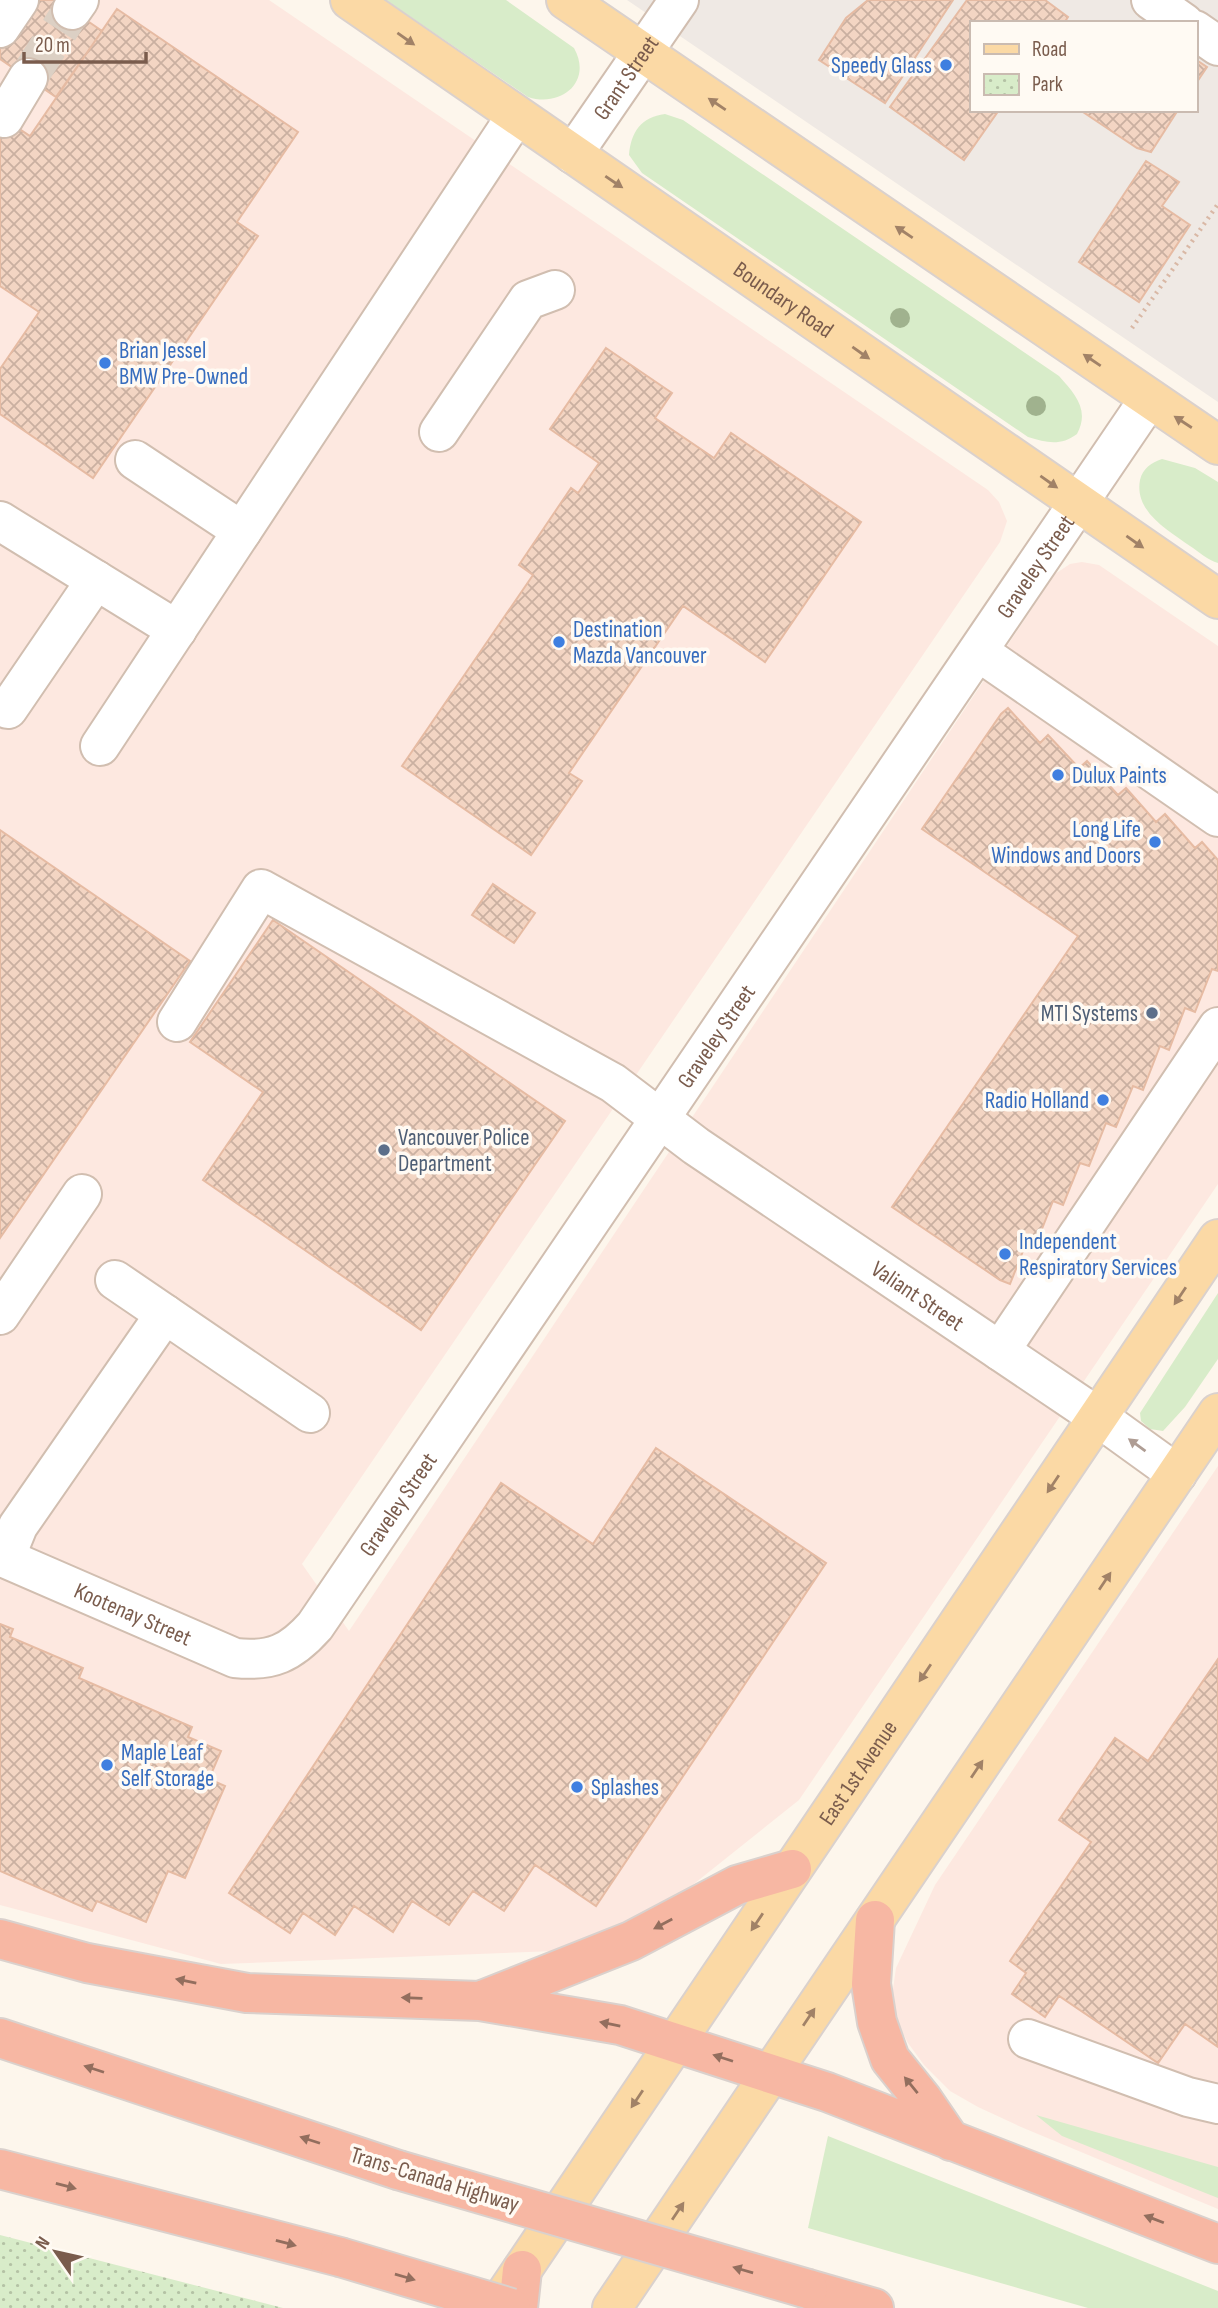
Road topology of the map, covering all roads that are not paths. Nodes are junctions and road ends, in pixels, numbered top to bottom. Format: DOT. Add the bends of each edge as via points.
graph roads {
  1 [pos="19,0"];
  2 [pos="350,0"];
  3 [pos="566,0"];
  4 [pos="679,0"];
  5 [pos="1151,0"];
  6 [pos="1181,21"];
  7 [pos="0,28"];
  8 [pos="1197,31"];
  9 [pos="1218,46"];
  10 [pos="642,53"];
  11 [pos="28,78"];
  12 [pos="516,116"];
  13 [pos="4,118"];
  14 [pos="573,154"];
  15 [pos="555,290"];
  16 [pos="1149,399"];
  17 [pos="439,432"];
  18 [pos="1218,445"];
  19 [pos="135,460"];
  20 [pos="1079,503"];
  21 [pos="0,522"];
  22 [pos="242,531"];
  23 [pos="96,580"];
  24 [pos="1218,599"];
  25 [pos="177,630"];
  26 [pos="979,652"];
  27 [pos="8,709"];
  28 [pos="100,746"];
  29 [pos="1218,817"];
  30 [pos="177,1022"];
  31 [pos="1218,1027"];
  32 [pos="659,1120"];
  33 [pos="82,1194"];
  34 [pos="1218,1239"];
  35 [pos="115,1280"];
  36 [pos="165,1314"];
  37 [pos="0,1315"];
  38 [pos="1000,1351"];
  39 [pos="310,1413"];
  40 [pos="1218,1413"];
  41 [pos="1098,1417"];
  42 [pos="1177,1474"];
  43 [pos="3,1557"];
  44 [pos="269,1657"];
  45 [pos="792,1869"];
  46 [pos="875,1920"];
  47 [pos="0,1939"];
  48 [pos="480,2001"];
  49 [pos="0,2038"];
  50 [pos="1028,2039"];
  51 [pos="675,2043"];
  52 [pos="771,2073"];
  53 [pos="1218,2104"];
  54 [pos="951,2141"];
  55 [pos="0,2169"];
  56 [pos="1218,2244"];
  57 [pos="522,2270"];
  58 [pos="496,2308"];
  59 [pos="511,2308"];
  60 [pos="518,2308"];
  61 [pos="612,2308"];
  62 [pos="874,2308"];
  1 -- 7 [label="street"];
  2 -- 12 [label="main road, Boundary Road, one-way"];
  3 -- 10 [label="main road"];
  4 -- 10 [label="street, Grant Street"];
  5 -- 6 [label="street"];
  8 -- 9 [label="street"];
  10 -- 14 [label="street, Grant Street"];
  16 -- 10 [label="main road, one-way"];
  11 -- 13 [label="street"];
  12 -- 14 [label="main road, Boundary Road"];
  12 -- 22 [label="street"];
  14 -- 20 [label="main road, Boundary Road, one-way"];
  15 -- 17 [label="street" via="528,300"];
  18 -- 16 [label="main road, one-way"];
  16 -- 20 [label="street, Graveley Street"];
  19 -- 22 [label="street"];
  20 -- 24 [label="main road, Boundary Road, one-way"];
  20 -- 26 [label="street, Graveley Street"];
  21 -- 23 [label="street"];
  22 -- 25 [label="street"];
  23 -- 25 [label="street"];
  23 -- 27 [label="street"];
  25 -- 28 [label="street"];
  26 -- 29 [label="street"];
  26 -- 32 [label="street, Graveley Street"];
  30 -- 32 [label="street, Valiant Street" via="261,889 601,1076"];
  31 -- 38 [label="street"];
  32 -- 38 [label="street, Valiant Street"];
  32 -- 44 [label="street, Graveley Street" via="315,1626 285,1653"];
  33 -- 37 [label="street"];
  34 -- 41 [label="main road, East 1st Avenue, one-way"];
  35 -- 36 [label="street"];
  36 -- 39 [label="street"];
  36 -- 43 [label="street" via="18,1526"];
  38 -- 41 [label="street, Valiant Street"];
  40 -- 42 [label="main road"];
  42 -- 41 [label="street, Valiant Street, one-way"];
  41 -- 45 [label="main road, East 1st Avenue, one-way"];
  46 -- 42 [label="main road, one-way"];
  43 -- 44 [label="street, Kootenay Street" via="236,1658"];
  45 -- 48 [label="highway, one-way" via="737,1885 631,1941"];
  45 -- 51 [label="main road, East 1st Avenue, one-way"];
  52 -- 46 [label="main road, one-way"];
  54 -- 46 [label="highway, one-way" via="890,2059 881,2035 871,1984"];
  48 -- 47 [label="highway, one-way" via="247,1993 87,1963"];
  51 -- 48 [label="highway, one-way" via="620,2025"];
  62 -- 49 [label="highway, Trans-Canada Highway, one-way, bridge" via="398,2170"];
  50 -- 53 [label="street"];
  52 -- 51 [label="highway, one-way"];
  51 -- 57 [label="main road, East 1st Avenue, one-way"];
  52 -- 54 [label="highway"];
  61 -- 52 [label="main road, one-way"];
  56 -- 54 [label="highway, one-way"];
  55 -- 59 [label="highway, one-way, bridge"];
  57 -- 58 [label="main road, East 1st Avenue"];
  57 -- 60 [label="highway"];
}
